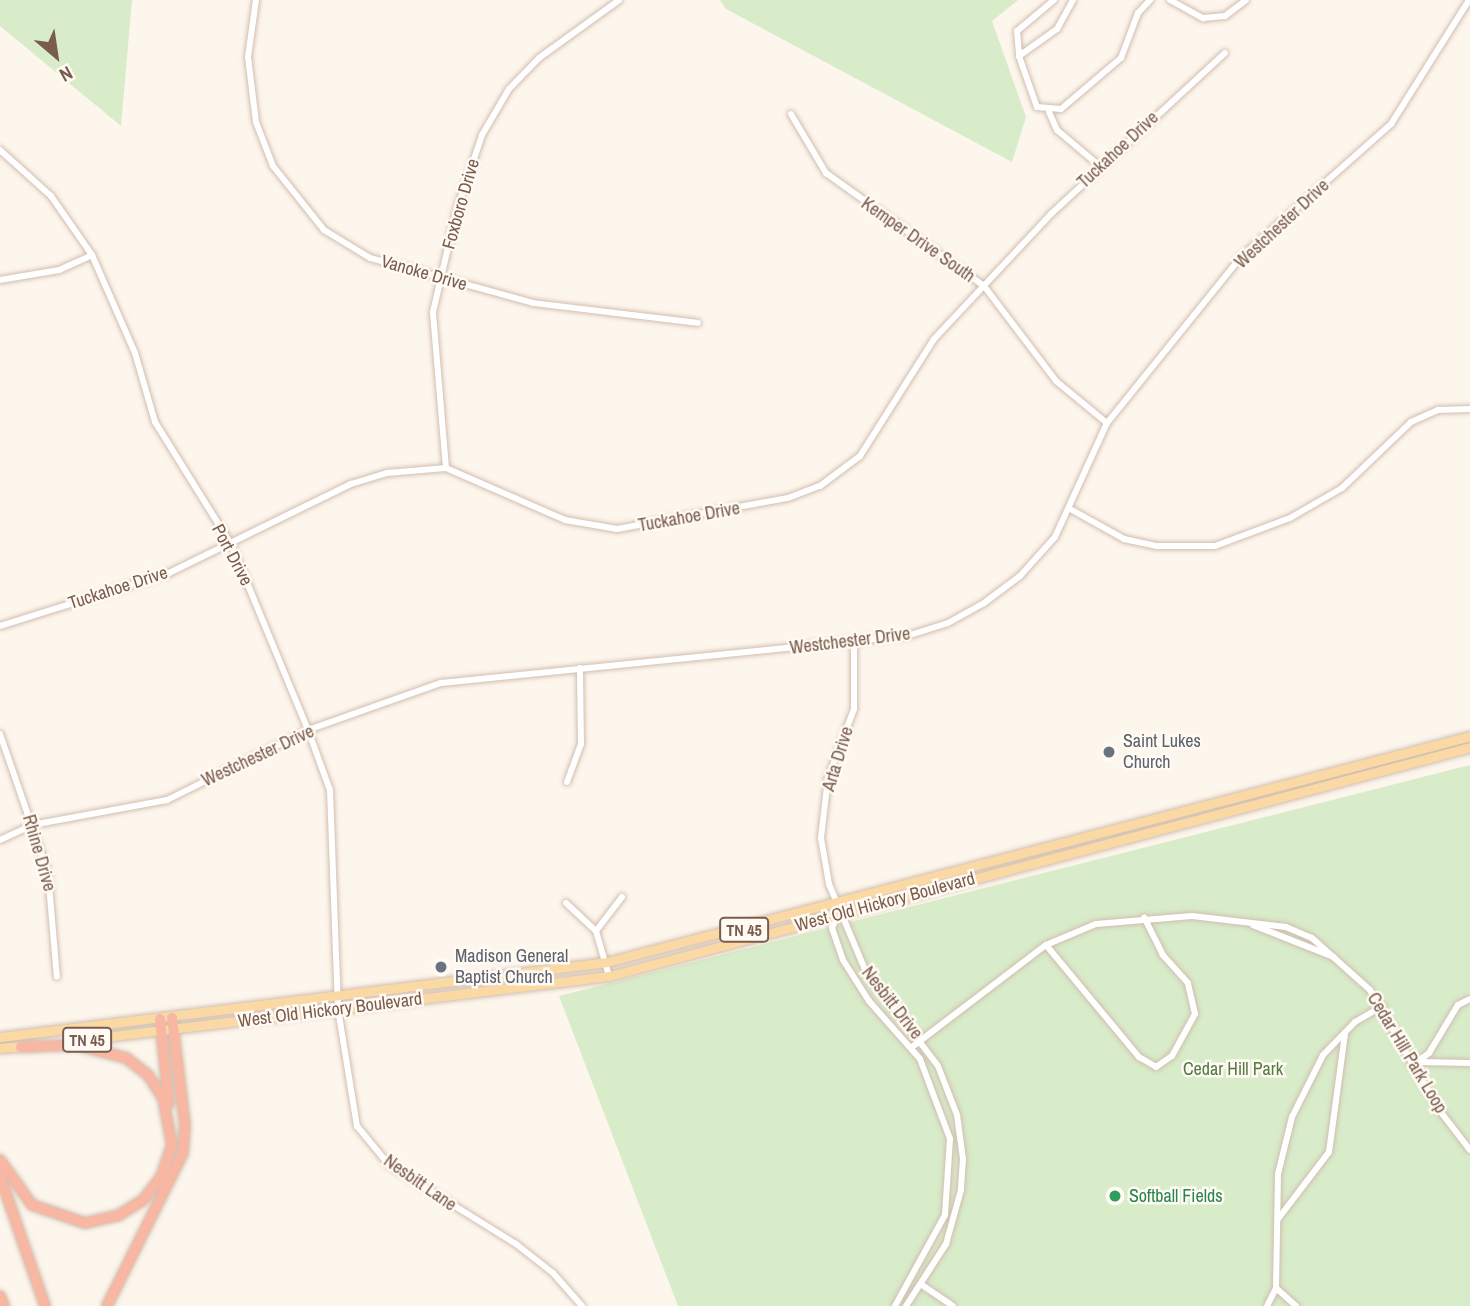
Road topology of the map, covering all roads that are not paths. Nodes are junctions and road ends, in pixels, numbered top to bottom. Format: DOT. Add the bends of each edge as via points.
graph roads {
  1 [pos="256,0"];
  2 [pos="619,0"];
  3 [pos="1054,0"];
  4 [pos="1073,0"];
  5 [pos="1150,0"];
  6 [pos="1161,0"];
  7 [pos="1247,0"];
  8 [pos="1469,0"];
  9 [pos="1170,1"];
  10 [pos="1225,53"];
  11 [pos="1019,56"];
  12 [pos="1049,112"];
  13 [pos="791,114"];
  14 [pos="0,150"];
  15 [pos="1101,167"];
  16 [pos="92,255"];
  17 [pos="444,279"];
  18 [pos="0,280"];
  19 [pos="984,286"];
  20 [pos="698,323"];
  21 [pos="1470,410"];
  22 [pos="1107,423"];
  23 [pos="446,468"];
  24 [pos="1072,510"];
  25 [pos="230,544"];
  26 [pos="0,626"];
  27 [pos="854,643"];
  28 [pos="580,668"];
  29 [pos="308,730"];
  30 [pos="0,734"];
  31 [pos="1470,736"];
  32 [pos="1470,747"];
  33 [pos="567,782"];
  34 [pos="32,825"];
  35 [pos="0,840"];
  36 [pos="622,897"];
  37 [pos="566,903"];
  38 [pos="836,910"];
  39 [pos="1144,917"];
  40 [pos="1240,921"];
  41 [pos="596,931"];
  42 [pos="1046,946"];
  43 [pos="1339,959"];
  44 [pos="607,962"];
  45 [pos="609,976"];
  46 [pos="57,977"];
  47 [pos="337,998"];
  48 [pos="1470,999"];
  49 [pos="1382,1006"];
  50 [pos="338,1009"];
  51 [pos="167,1024"];
  52 [pos="1346,1031"];
  53 [pos="0,1037"];
  54 [pos="922,1039"];
  55 [pos="21,1047"];
  56 [pos="912,1047"];
  57 [pos="0,1048"];
  58 [pos="1414,1063"];
  59 [pos="1470,1063"];
  60 [pos="172,1128"];
  61 [pos="1470,1150"];
  62 [pos="0,1160"];
  63 [pos="0,1176"];
  64 [pos="1277,1220"];
  65 [pos="914,1280"];
  66 [pos="923,1286"];
  67 [pos="1276,1288"];
  68 [pos="0,1296"];
  69 [pos="4,1306"];
  70 [pos="45,1306"];
  71 [pos="107,1306"];
  72 [pos="582,1306"];
  73 [pos="895,1306"];
  74 [pos="906,1306"];
  75 [pos="953,1306"];
  76 [pos="1267,1306"];
  77 [pos="1296,1306"];
  1 -- 17 [label="street, Vanoke Drive" via="248,89 273,166 324,230 370,258"];
  2 -- 17 [label="street, Foxboro Drive" via="539,58 498,105 460,197"];
  3 -- 11 [label="street" via="1017,31"];
  4 -- 11 [label="street" via="1057,29"];
  5 -- 12 [label="street" via="1138,13 1117,62 1061,109"];
  6 -- 9 [label="street"];
  7 -- 9 [label="street" via="1225,16 1203,18"];
  8 -- 22 [label="street, Westchester Drive" via="1391,124 1240,258"];
  10 -- 15 [label="street, Tuckahoe Drive"];
  11 -- 12 [label="street" via="1034,102"];
  12 -- 15 [label="street" via="1058,130"];
  13 -- 19 [label="street, Kemper Drive South" via="826,173"];
  14 -- 16 [label="street, Port Drive" via="51,196"];
  15 -- 19 [label="street, Tuckahoe Drive"];
  16 -- 18 [label="street" via="59,270"];
  16 -- 25 [label="street, Port Drive" via="166,445"];
  17 -- 20 [label="street, Vanoke Drive" via="533,303"];
  17 -- 23 [label="street, Foxboro Drive" via="433,312"];
  19 -- 22 [label="street, Kemper Drive South" via="1056,381"];
  19 -- 23 [label="street, Tuckahoe Drive" via="934,339 860,456 820,486 788,498 617,529 565,520"];
  21 -- 24 [label="street" via="1438,410 1410,422 1342,488 1290,518 1215,546 1157,546 1124,539"];
  22 -- 24 [label="street, Westchester Drive"];
  23 -- 25 [label="street, Tuckahoe Drive" via="387,473 351,484"];
  24 -- 27 [label="street, Westchester Drive" via="1034,562 984,603 917,633"];
  25 -- 26 [label="street, Tuckahoe Drive" via="169,573"];
  25 -- 29 [label="street, Port Drive"];
  27 -- 28 [label="street, Westchester Drive"];
  27 -- 38 [label="street, Arta Drive" via="855,709 828,778 821,838"];
  28 -- 29 [label="street, Westchester Drive" via="441,683"];
  28 -- 33 [label="street" via="581,744"];
  29 -- 34 [label="street, Westchester Drive" via="167,800"];
  29 -- 47 [label="street, Port Drive" via="330,790"];
  30 -- 34 [label="street, Rhine Drive"];
  31 -- 38 [label="main road, West Old Hickory Boulevard / TN 45"];
  32 -- 38 [label="main road, West Old Hickory Boulevard / TN 45"];
  34 -- 35 [label="street, Westchester Drive"];
  34 -- 46 [label="street, Rhine Drive" via="48,873"];
  36 -- 41 [label="street"];
  37 -- 41 [label="street"];
  38 -- 44 [label="main road, West Old Hickory Boulevard / TN 45"];
  38 -- 45 [label="main road, West Old Hickory Boulevard / TN 45"];
  38 -- 54 [label="street, Nesbitt Drive" via="872,982"];
  38 -- 56 [label="street, Nesbitt Drive" via="833,931 854,980"];
  39 -- 40 [label="street, Cedar Hill Park Loop"];
  39 -- 42 [label="street, Cedar Hill Park Loop" via="1096,924"];
  39 -- 42 [label="street" via="1163,955 1188,983 1195,1014 1172,1056 1156,1067 1139,1057"];
  40 -- 43 [label="street, Cedar Hill Park Loop"];
  40 -- 43 [label="street, Cedar Hill Park Loop" via="1303,931"];
  41 -- 44 [label="street"];
  42 -- 54 [label="street, Cedar Hill Park Loop"];
  43 -- 49 [label="street, Cedar Hill Park Loop"];
  44 -- 45 [label="street"];
  44 -- 47 [label="main road, West Old Hickory Boulevard / TN 45"];
  45 -- 50 [label="main road, West Old Hickory Boulevard / TN 45"];
  47 -- 50 [label="street, Port Drive"];
  47 -- 51 [label="main road, West Old Hickory Boulevard / TN 45"];
  48 -- 58 [label="street" via="1458,1005 1429,1053"];
  49 -- 52 [label="street"];
  49 -- 58 [label="street, Cedar Hill Park Loop"];
  50 -- 51 [label="main road, West Old Hickory Boulevard / TN 45"];
  50 -- 72 [label="street, Nesbitt Lane" via="351,1104 371,1146 426,1191 537,1259"];
  51 -- 53 [label="main road, West Old Hickory Boulevard / TN 45"];
  51 -- 55 [label="main road, West Old Hickory Boulevard / TN 45"];
  51 -- 60 [label="highway"];
  51 -- 71 [label="highway" via="185,1125 183,1153"];
  52 -- 64 [label="street" via="1312,1071 1292,1117 1278,1174"];
  52 -- 64 [label="street" via="1337,1063 1334,1137 1306,1187"];
  54 -- 56 [label="street, Cedar Hill Park Loop"];
  54 -- 66 [label="street, Nesbitt Drive" via="952,1098 963,1159 956,1217"];
  55 -- 57 [label="main road, West Old Hickory Boulevard / TN 45"];
  55 -- 60 [label="highway" via="77,1045 126,1058 157,1087"];
  56 -- 65 [label="street, Nesbitt Drive" via="942,1107 952,1173 940,1231"];
  58 -- 59 [label="street"];
  58 -- 61 [label="street, Cedar Hill Park Loop"];
  60 -- 62 [label="highway" via="169,1160 152,1189 130,1209 103,1220 71,1221 40,1211 15,1187"];
  63 -- 70 [label="highway"];
  64 -- 67 [label="street"];
  65 -- 66 [label="street"];
  65 -- 73 [label="street, Nesbitt Drive"];
  66 -- 74 [label="street, Nesbitt Drive"];
  66 -- 75 [label="street"];
  67 -- 76 [label="street"];
  67 -- 77 [label="street"];
  68 -- 69 [label="highway"];
}
